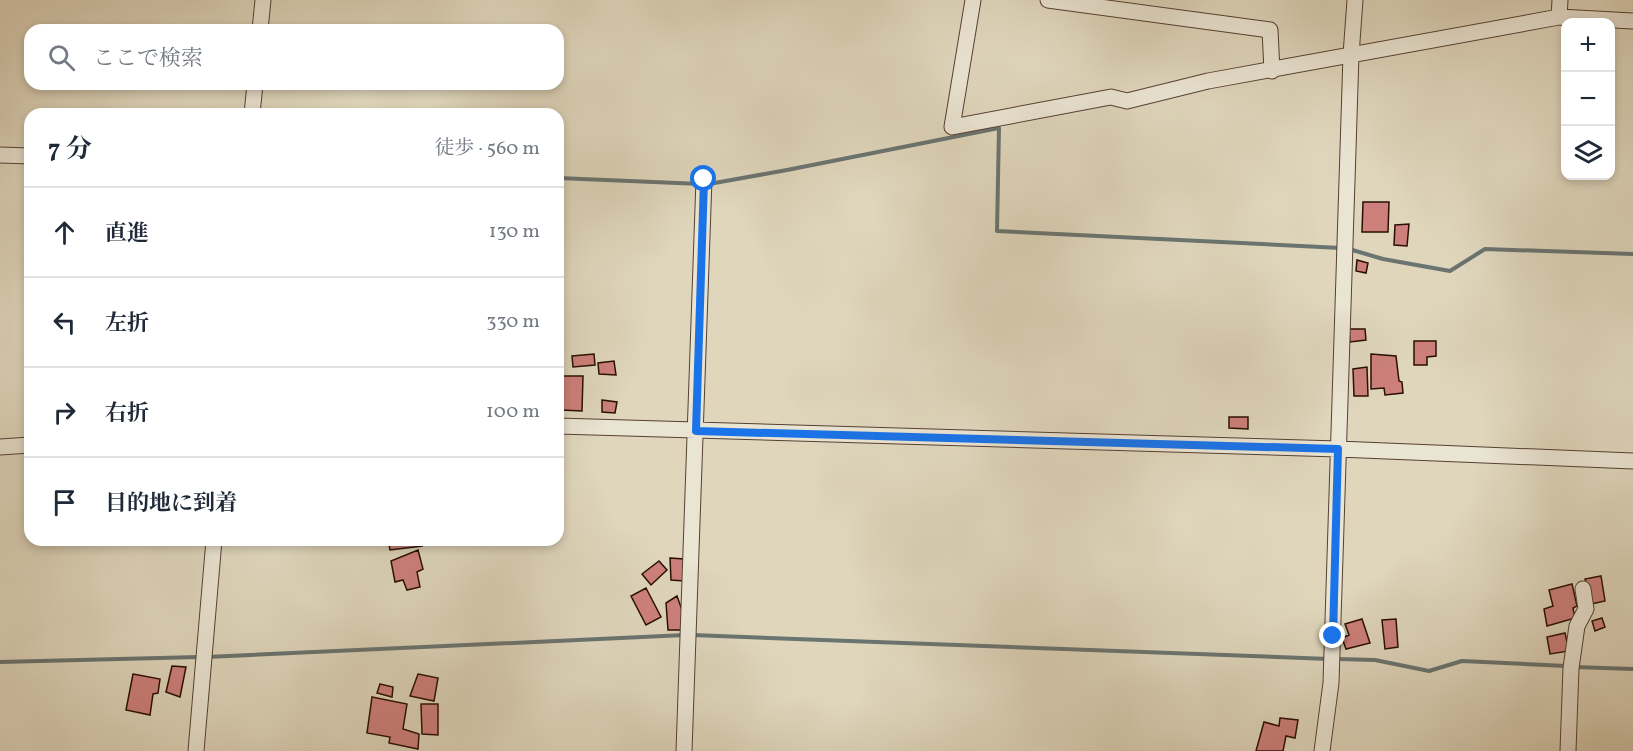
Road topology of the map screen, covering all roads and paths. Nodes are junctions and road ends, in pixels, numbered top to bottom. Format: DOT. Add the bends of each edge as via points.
graph roads {
  1 [pos="263,0"];
  2 [pos="973,0"];
  3 [pos="1048,0"];
  4 [pos="1355,0"];
  5 [pos="1560,0"];
  6 [pos="1560,17"];
  7 [pos="1633,21"];
  8 [pos="261,24"];
  9 [pos="1351,55"];
  10 [pos="1272,71"];
  11 [pos="254,90"];
  12 [pos="253,108"];
  13 [pos="0,155"];
  14 [pos="24,156"];
  15 [pos="704,179"];
  16 [pos="564,426"];
  17 [pos="696,431"];
  18 [pos="24,445"];
  19 [pos="0,447"];
  20 [pos="1338,449"];
  21 [pos="1633,461"];
  22 [pos="213,546"];
  23 [pos="1583,589"];
  24 [pos="196,751"];
  25 [pos="684,751"];
  26 [pos="1322,751"];
  27 [pos="1568,751"];
  1 -- 8 [label="street"];
  2 -- 10 [label="street" via="952,126 1111,97 1127,101 1208,81"];
  3 -- 10 [label="street" via="1270,30"];
  4 -- 9 [label="street"];
  5 -- 6 [label="street"];
  6 -- 7 [label="street"];
  6 -- 9 [label="street"];
  9 -- 10 [label="street"];
  9 -- 20 [label="street"];
  11 -- 12 [label="street"];
  13 -- 14 [label="street"];
  15 -- 17 [label="street"];
  16 -- 17 [label="street"];
  17 -- 20 [label="street"];
  17 -- 25 [label="street"];
  18 -- 19 [label="street"];
  20 -- 21 [label="street"];
  20 -- 26 [label="street" via="1331,683"];
  22 -- 24 [label="street"];
  23 -- 27 [label="street" via="1586,609 1577,626 1571,669"];
}
